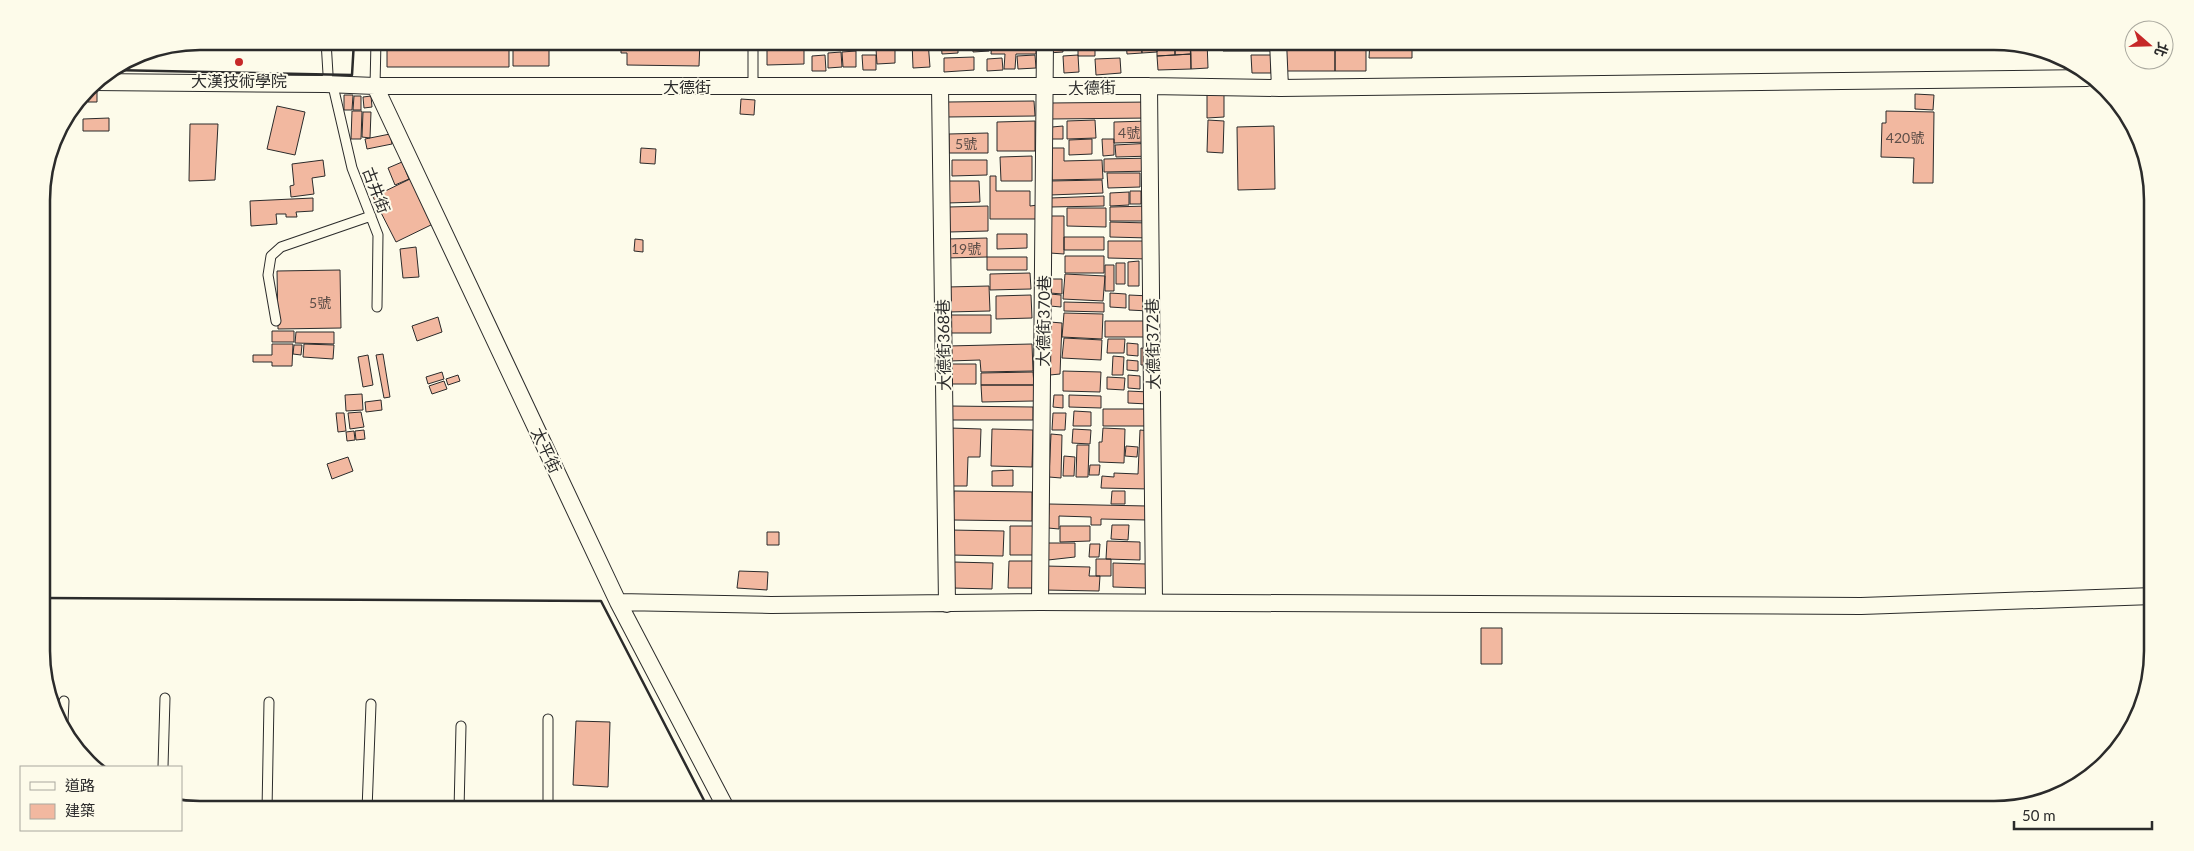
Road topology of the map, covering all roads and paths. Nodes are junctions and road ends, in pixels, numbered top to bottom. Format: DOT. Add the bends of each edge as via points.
graph roads {
  1 [pos="327,50"];
  2 [pos="376,50"];
  3 [pos="753,50"];
  4 [pos="1045,50"];
  5 [pos="1278,50"];
  6 [pos="2081,78"];
  7 [pos="107,82"];
  8 [pos="329,85"];
  9 [pos="376,86"];
  10 [pos="752,86"];
  11 [pos="1149,86"];
  12 [pos="940,87"];
  13 [pos="1046,87"];
  14 [pos="1280,88"];
  15 [pos="371,216"];
  16 [pos="377,307"];
  17 [pos="276,321"];
  18 [pos="2144,596"];
  19 [pos="618,602"];
  20 [pos="1040,602"];
  21 [pos="1154,602"];
  22 [pos="946,604"];
  23 [pos="165,698"];
  24 [pos="64,701"];
  25 [pos="269,702"];
  26 [pos="371,704"];
  27 [pos="63,713"];
  28 [pos="548,719"];
  29 [pos="461,726"];
  30 [pos="163,766"];
  31 [pos="267,801"];
  32 [pos="367,801"];
  33 [pos="459,801"];
  34 [pos="548,801"];
  35 [pos="722,801"];
  1 -- 8 [label="lane, 古井街"];
  2 -- 9 [label="lane"];
  3 -- 10 [label="lane"];
  4 -- 13 [label="street, 大德街370巷"];
  5 -- 14 [label="street"];
  6 -- 14 [label="street, 大德街"];
  7 -- 8 [label="street, 大德街"];
  8 -- 9 [label="street, 大德街"];
  8 -- 15 [label="lane, 古井街" via="352,168"];
  9 -- 10 [label="street, 大德街"];
  9 -- 19 [label="street, 太平街"];
  10 -- 12 [label="street, 大德街"];
  11 -- 13 [label="street, 大德街"];
  11 -- 14 [label="street, 大德街"];
  11 -- 21 [label="street, 大德街372巷"];
  12 -- 13 [label="street, 大德街"];
  12 -- 22 [label="street, 大德街368巷"];
  13 -- 20 [label="street, 大德街370巷"];
  15 -- 16 [label="lane, 古井街" via="378,235"];
  15 -- 17 [label="lane" via="281,247 271,256 268,275"];
  18 -- 21 [label="street" via="1861,606"];
  19 -- 22 [label="street"];
  19 -- 35 [label="street, 太平街"];
  20 -- 21 [label="street"];
  20 -- 22 [label="street"];
  23 -- 30 [label="lane"];
  24 -- 27 [label="lane"];
  25 -- 31 [label="lane"];
  26 -- 32 [label="lane"];
  28 -- 34 [label="lane"];
  29 -- 33 [label="lane"];
}
